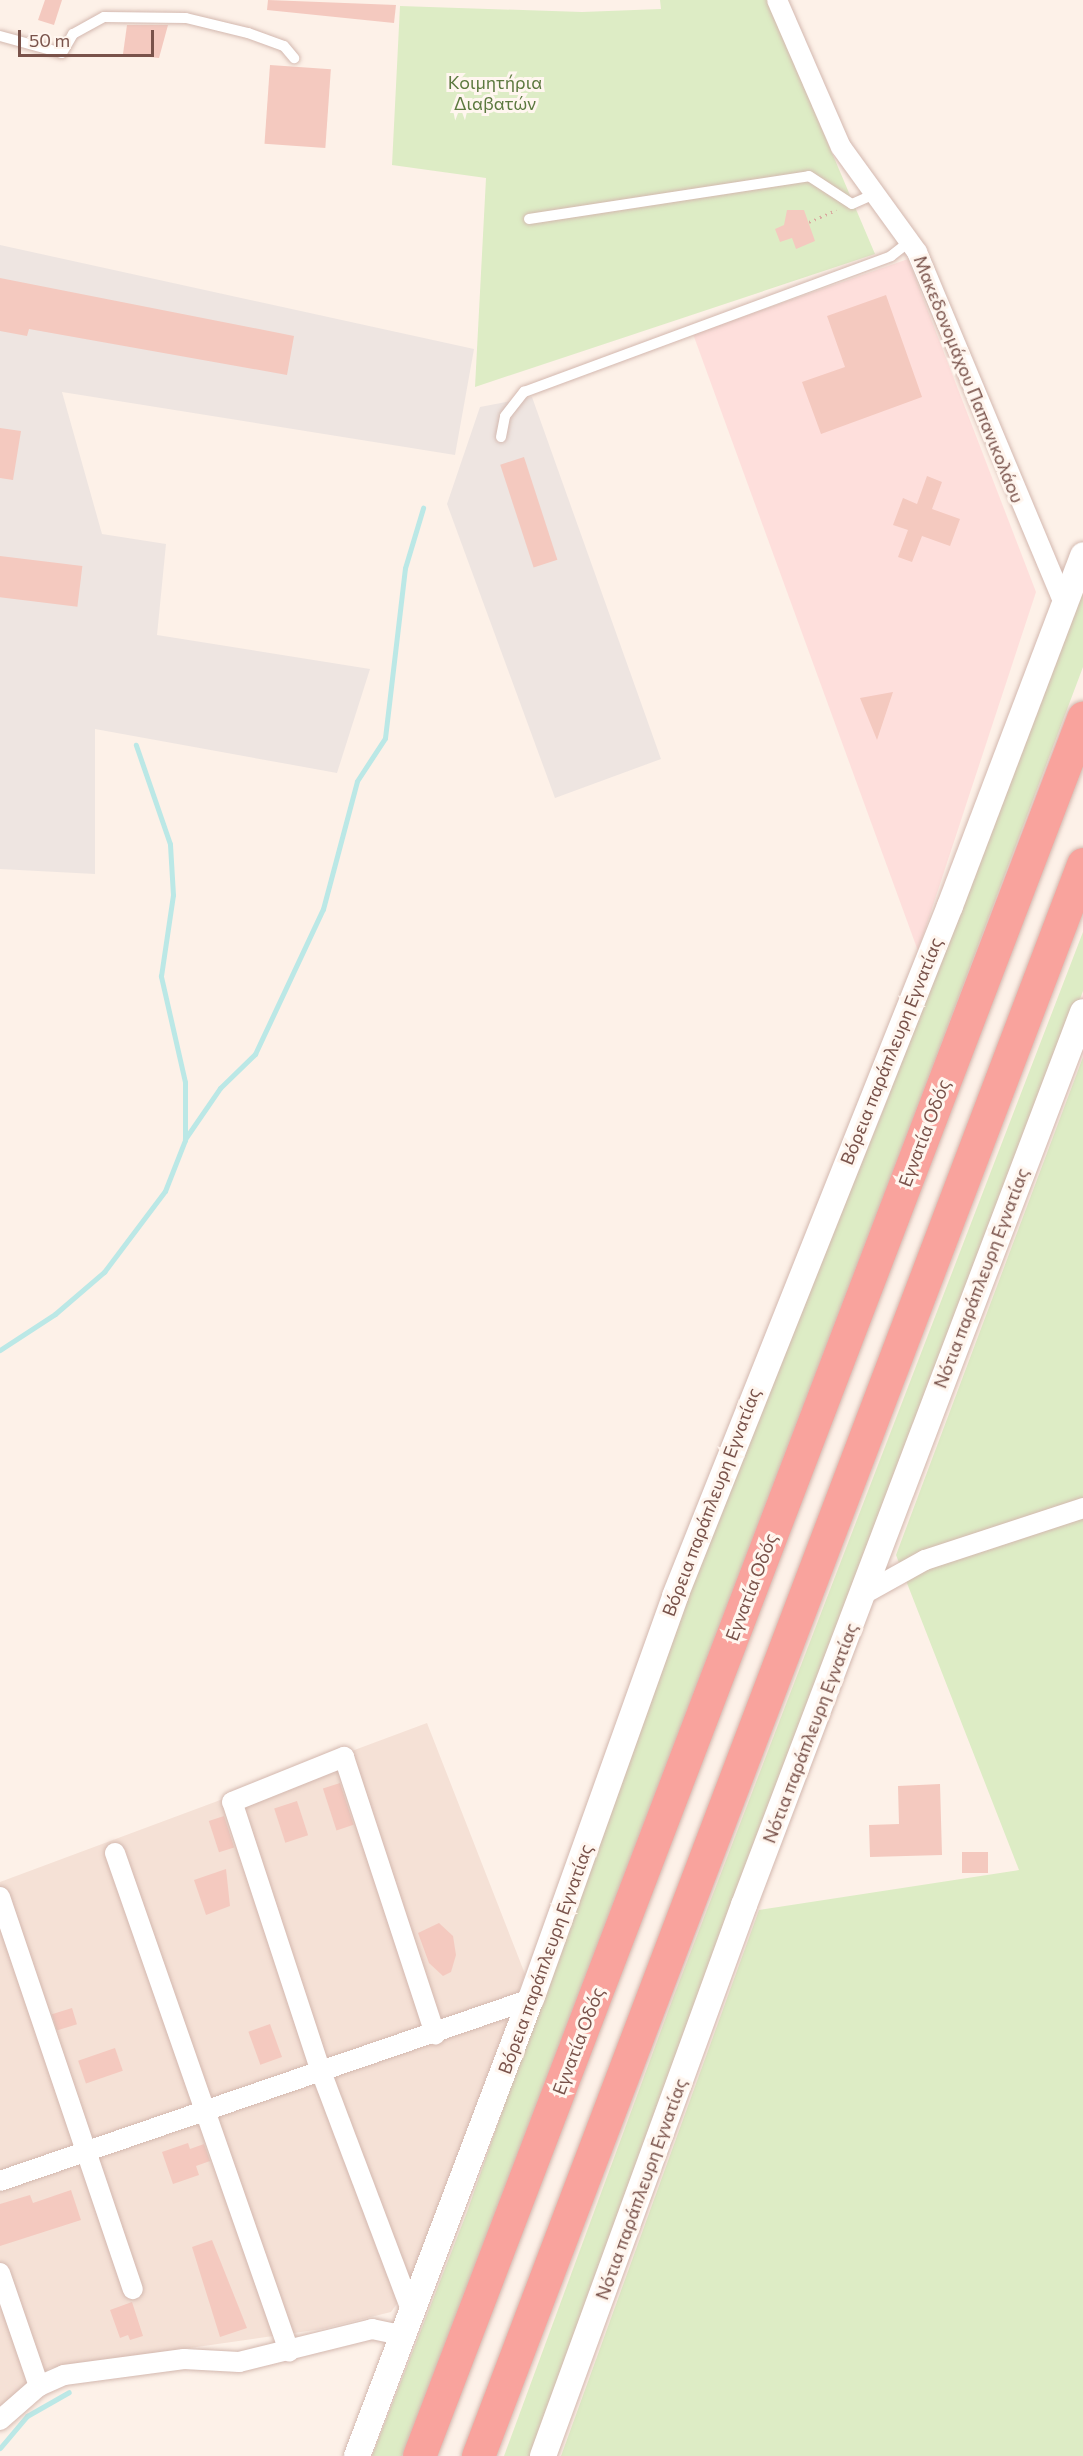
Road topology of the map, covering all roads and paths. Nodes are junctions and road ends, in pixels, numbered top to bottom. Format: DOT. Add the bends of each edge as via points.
graph roads {
  1 [pos="777,0"];
  2 [pos="0,36"];
  3 [pos="294,58"];
  4 [pos="877,193"];
  5 [pos="852,204"];
  6 [pos="529,219"];
  7 [pos="809,222"];
  8 [pos="910,242"];
  9 [pos="501,437"];
  10 [pos="1083,555"];
  11 [pos="1065,606"];
  12 [pos="1083,718"];
  13 [pos="1083,864"];
  14 [pos="1083,1012"];
  15 [pos="1083,1508"];
  16 [pos="862,1595"];
  17 [pos="115,1853"];
  18 [pos="0,1897"];
  19 [pos="531,1999"];
  20 [pos="435,2034"];
  21 [pos="321,2072"];
  22 [pos="204,2112"];
  23 [pos="84,2153"];
  24 [pos="0,2181"];
  25 [pos="0,2273"];
  26 [pos="133,2289"];
  27 [pos="409,2325"];
  28 [pos="289,2351"];
  29 [pos="39,2386"];
  30 [pos="0,2420"];
  31 [pos="357,2456"];
  32 [pos="419,2456"];
  33 [pos="478,2456"];
  34 [pos="543,2456"];
  1 -- 4 [label="street, Μακεδονομάχου Παπανικολάου" via="841,147"];
  2 -- 3 [label="lane" via="62,53 73,34 104,17 186,18 284,46"];
  4 -- 5 [label="lane"];
  4 -- 8 [label="street, Μακεδονομάχου Παπανικολάου"];
  5 -- 6 [label="lane" via="809,176"];
  5 -- 7 [label="path"];
  8 -- 9 [label="lane" via="891,255 524,392 505,416"];
  8 -- 11 [label="street, Μακεδονομάχου Παπανικολάου"];
  10 -- 11 [label="street, Βόρεια παράπλευρη Εγνατίας"];
  11 -- 19 [label="street, Βόρεια παράπλευρη Εγνατίας" via="675,1596"];
  12 -- 32 [label="highway, Εγνατία Οδός"];
  13 -- 33 [label="highway"];
  14 -- 16 [label="street, Νότια παράπλευρη Εγνατίας"];
  15 -- 16 [label="street" via="925,1560"];
  16 -- 34 [label="street, Νότια παράπλευρη Εγνατίας"];
  17 -- 22 [label="street"];
  18 -- 23 [label="street"];
  19 -- 20 [label="street"];
  19 -- 27 [label="street, Βόρεια παράπλευρη Εγνατίας"];
  20 -- 21 [label="street"];
  20 -- 21 [label="street" via="344,1757 232,1802"];
  21 -- 22 [label="street"];
  21 -- 27 [label="street"];
  22 -- 23 [label="street"];
  22 -- 28 [label="street"];
  23 -- 24 [label="street"];
  23 -- 26 [label="street"];
  25 -- 29 [label="street"];
  27 -- 28 [label="street"];
  27 -- 31 [label="street, Βόρεια παράπλευρη Εγνατίας"];
  28 -- 29 [label="street" via="239,2362 203,2358 141,2363 64,2375"];
  29 -- 30 [label="street"];
}
